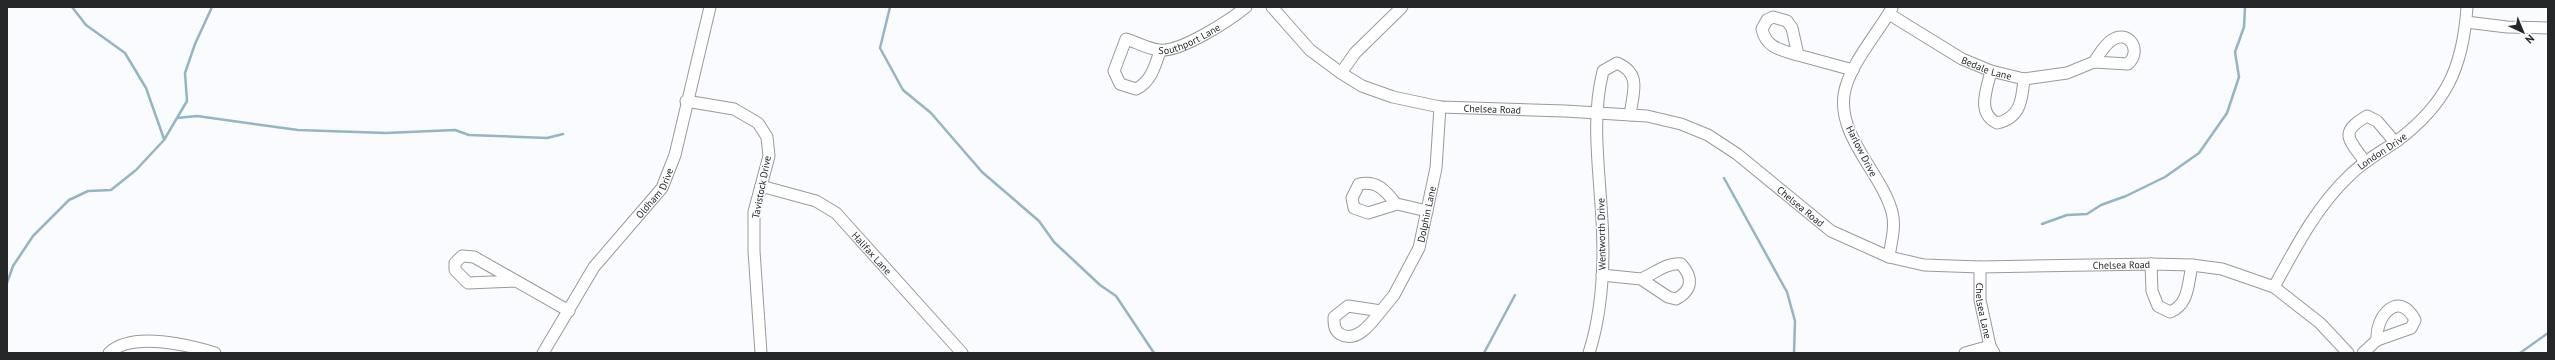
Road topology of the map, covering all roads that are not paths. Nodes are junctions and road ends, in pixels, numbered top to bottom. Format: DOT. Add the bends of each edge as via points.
graph roads {
  1 [pos="710,7"];
  2 [pos="1246,7"];
  3 [pos="1272,7"];
  4 [pos="1402,7"];
  5 [pos="2467,7"];
  6 [pos="1891,10"];
  7 [pos="2466,22"];
  8 [pos="2548,28"];
  9 [pos="1160,50"];
  10 [pos="1798,55"];
  11 [pos="2094,62"];
  12 [pos="1853,70"];
  13 [pos="1991,71"];
  14 [pos="1341,73"];
  15 [pos="2024,79"];
  16 [pos="686,101"];
  17 [pos="1440,108"];
  18 [pos="1596,113"];
  19 [pos="1630,116"];
  20 [pos="2395,142"];
  21 [pos="2365,162"];
  22 [pos="761,186"];
  23 [pos="1397,204"];
  24 [pos="1427,211"];
  25 [pos="1889,257"];
  26 [pos="2151,264"];
  27 [pos="2192,265"];
  28 [pos="1980,266"];
  29 [pos="1602,275"];
  30 [pos="1641,279"];
  31 [pos="515,281"];
  32 [pos="2274,287"];
  33 [pos="569,311"];
  34 [pos="1382,311"];
  35 [pos="2377,340"];
  36 [pos="1992,350"];
  37 [pos="109,353"];
  38 [pos="216,353"];
  39 [pos="543,353"];
  40 [pos="761,353"];
  41 [pos="962,353"];
  42 [pos="1589,353"];
  43 [pos="1965,353"];
  44 [pos="2348,353"];
  45 [pos="2363,353"];
  1 -- 16 [label="street, Oldham Drive"];
  2 -- 9 [label="street, Southport Lane" via="1218,28"];
  3 -- 14 [label="street, Chelsea Road" via="1310,50"];
  4 -- 14 [label="street" via="1355,53"];
  5 -- 7 [label="street, London Drive"];
  6 -- 12 [label="street, Harlow Drive"];
  6 -- 13 [label="street, Bedale Lane" via="1962,59"];
  7 -- 8 [label="street"];
  7 -- 20 [label="street, London Drive" via="2461,55 2451,82 2432,110"];
  9 -- 9 [label="street, Southport Lane" via="1154,69 1142,86 1136,89 1120,84 1114,71 1126,39"];
  10 -- 12 [label="street"];
  11 -- 15 [label="street, Bedale Lane" via="2067,73"];
  12 -- 25 [label="street, Harlow Drive" via="1844,95 1847,122 1892,212 1894,230"];
  13 -- 15 [label="street, Bedale Lane"];
  13 -- 15 [label="street" via="1983,105 1988,116 1998,123 2011,118 2021,106"];
  14 -- 17 [label="street, Chelsea Road" via="1362,86 1392,97"];
  16 -- 22 [label="street, Tavistock Drive" via="734,108 758,123 767,137 769,156"];
  16 -- 33 [label="street, Oldham Drive" via="675,155 662,188 594,268"];
  17 -- 18 [label="street, Chelsea Road"];
  17 -- 24 [label="street, Dolphin Lane" via="1436,168"];
  18 -- 19 [label="street, Chelsea Road"];
  18 -- 19 [label="street, Wentworth Drive" via="1603,71 1617,63 1628,68 1634,80"];
  18 -- 29 [label="street, Wentworth Drive" via="1602,207"];
  19 -- 25 [label="street, Chelsea Road" via="1647,116 1680,124 1708,136 1738,154 1831,231"];
  20 -- 21 [label="street, London Drive"];
  20 -- 21 [label="street" via="2373,117 2367,116 2352,125 2348,139"];
  21 -- 32 [label="street, London Drive" via="2324,202 2305,229"];
  22 -- 40 [label="street, Tavistock Drive" via="754,212"];
  22 -- 41 [label="street, Halifax Lane" via="816,201 836,213"];
  23 -- 24 [label="street"];
  24 -- 34 [label="street, Dolphin Lane" via="1419,248 1394,295"];
  25 -- 28 [label="street, Chelsea Road" via="1924,265"];
  26 -- 27 [label="street, Chelsea Road"];
  26 -- 27 [label="street" via="2152,291 2158,306 2170,312 2178,309 2184,302"];
  26 -- 28 [label="street, Chelsea Road"];
  27 -- 32 [label="street, Chelsea Road" via="2245,276"];
  28 -- 36 [label="street, Chelsea Lane" via="1980,300"];
  29 -- 30 [label="street"];
  29 -- 42 [label="street, Wentworth Drive" via="1598,324"];
  31 -- 31 [label="street" via="474,257 462,256 455,263 455,270 468,283"];
  31 -- 33 [label="street"];
  32 -- 44 [label="street, Chelsea Road" via="2320,323"];
  33 -- 39 [label="street, Oldham Drive"];
  35 -- 45 [label="street"];
  36 -- 43 [label="street"];
  37 -- 38 [label="street" via="114,348 139,341 171,343"];
}
